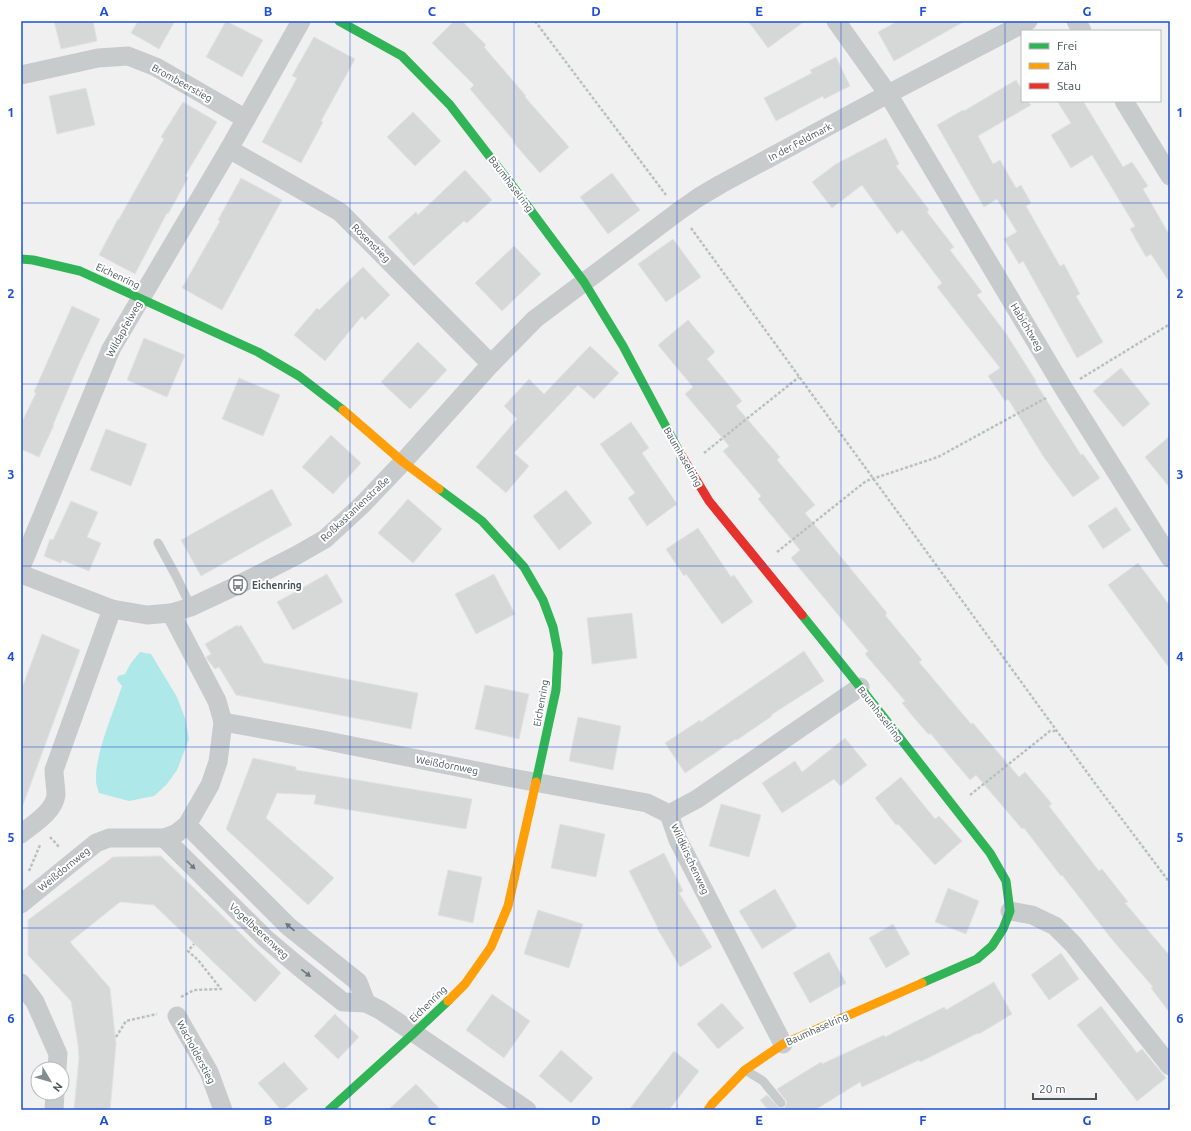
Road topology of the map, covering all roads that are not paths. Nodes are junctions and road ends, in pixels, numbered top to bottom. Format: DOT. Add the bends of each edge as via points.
graph roads {
  1 [pos="301,21"];
  2 [pos="339,21"];
  3 [pos="836,21"];
  4 [pos="1028,21"];
  5 [pos="1076,21"];
  6 [pos="1081,30"];
  7 [pos="21,75"];
  8 [pos="888,94"];
  9 [pos="1125,102"];
  10 [pos="246,119"];
  11 [pos="229,149"];
  12 [pos="1170,176"];
  13 [pos="21,259"];
  14 [pos="584,282"];
  15 [pos="141,299"];
  16 [pos="491,364"];
  17 [pos="403,462"];
  18 [pos="158,543"];
  19 [pos="1170,558"];
  20 [pos="21,567"];
  21 [pos="21,574"];
  22 [pos="191,607"];
  23 [pos="112,609"];
  24 [pos="171,613"];
  25 [pos="860,687"];
  26 [pos="223,722"];
  27 [pos="536,782"];
  28 [pos="669,814"];
  29 [pos="187,825"];
  30 [pos="21,834"];
  31 [pos="164,838"];
  32 [pos="25,901"];
  33 [pos="1010,911"];
  34 [pos="21,983"];
  35 [pos="366,1003"];
  36 [pos="177,1016"];
  37 [pos="414,1033"];
  38 [pos="783,1044"];
  39 [pos="57,1061"];
  40 [pos="1170,1066"];
  41 [pos="745,1070"];
  42 [pos="781,1104"];
  43 [pos="223,1110"];
  44 [pos="329,1110"];
  45 [pos="527,1110"];
  46 [pos="708,1110"];
  1 -- 10 [label="street, Wildapfelweg"];
  2 -- 14 [label="street, Baumhaselring" via="402,56 450,105"];
  3 -- 8 [label="street, Habichtweg"];
  4 -- 8 [label="street, In der Feldmark"];
  5 -- 6 [label="street"];
  7 -- 10 [label="street, Brombeerstieg" via="98,58 128,56 156,67"];
  8 -- 14 [label="street, In der Feldmark" via="699,197"];
  8 -- 19 [label="street, Habichtweg" via="1064,389"];
  9 -- 12 [label="street"];
  10 -- 11 [label="street, Wildapfelweg"];
  11 -- 15 [label="street, Wildapfelweg"];
  11 -- 16 [label="street, Rosenstieg" via="340,212"];
  13 -- 15 [label="street, Eichenring" via="80,271"];
  14 -- 16 [label="street, Roßkastanienstraße" via="535,319"];
  14 -- 25 [label="street, Baumhaselring" via="623,346 674,443 709,501"];
  15 -- 17 [label="street, Eichenring" via="258,352 298,376 336,404"];
  15 -- 20 [label="street, Wildapfelweg" via="111,349"];
  16 -- 17 [label="street, Roßkastanienstraße"];
  17 -- 22 [label="street, Roßkastanienstraße" via="325,539"];
  17 -- 27 [label="street, Eichenring" via="482,521 524,567 542,600 558,653 556,690"];
  18 -- 22 [label="lane"];
  21 -- 23 [label="street, Roßkastanienstraße"];
  22 -- 24 [label="street, Roßkastanienstraße"];
  23 -- 24 [label="street, Roßkastanienstraße" via="147,615"];
  23 -- 30 [label="street" via="54,770 56,796 42,826"];
  24 -- 26 [label="street, Weißdornweg" via="217,702"];
  25 -- 28 [label="street, Wildkirschenweg" via="697,799"];
  25 -- 33 [label="street, Baumhaselring" via="990,853 1006,881"];
  26 -- 27 [label="street, Weißdornweg"];
  26 -- 29 [label="street, Weißdornweg" via="218,762 210,784"];
  27 -- 28 [label="street, Weißdornweg" via="647,803"];
  27 -- 37 [label="street, Eichenring" via="508,906 491,947 465,984"];
  28 -- 38 [label="street, Wildkirschenweg" via="678,840"];
  29 -- 31 [label="street, Weißdornweg" via="177,833"];
  35 -- 29 [label="street, one-way" via="358,982 288,926"];
  31 -- 32 [label="street, Weißdornweg" via="109,838 96,843"];
  31 -- 35 [label="street, Vogelbeerenweg, one-way" via="266,939 298,966 343,1002"];
  33 -- 38 [label="street, Baumhaselring" via="1003,929 992,946 977,959"];
  33 -- 40 [label="street" via="1032,915 1055,926 1073,944"];
  34 -- 39 [label="street" via="35,1002 58,1054"];
  35 -- 37 [label="street, Vogelbeerenweg"];
  36 -- 43 [label="street, Wacholderstieg" via="209,1072"];
  37 -- 44 [label="street, Eichenring"];
  37 -- 45 [label="street, Vogelbeerenweg"];
  38 -- 41 [label="street, Baumhaselring"];
  41 -- 42 [label="lane" via="763,1082"];
  41 -- 46 [label="street, Baumhaselring"];
}
